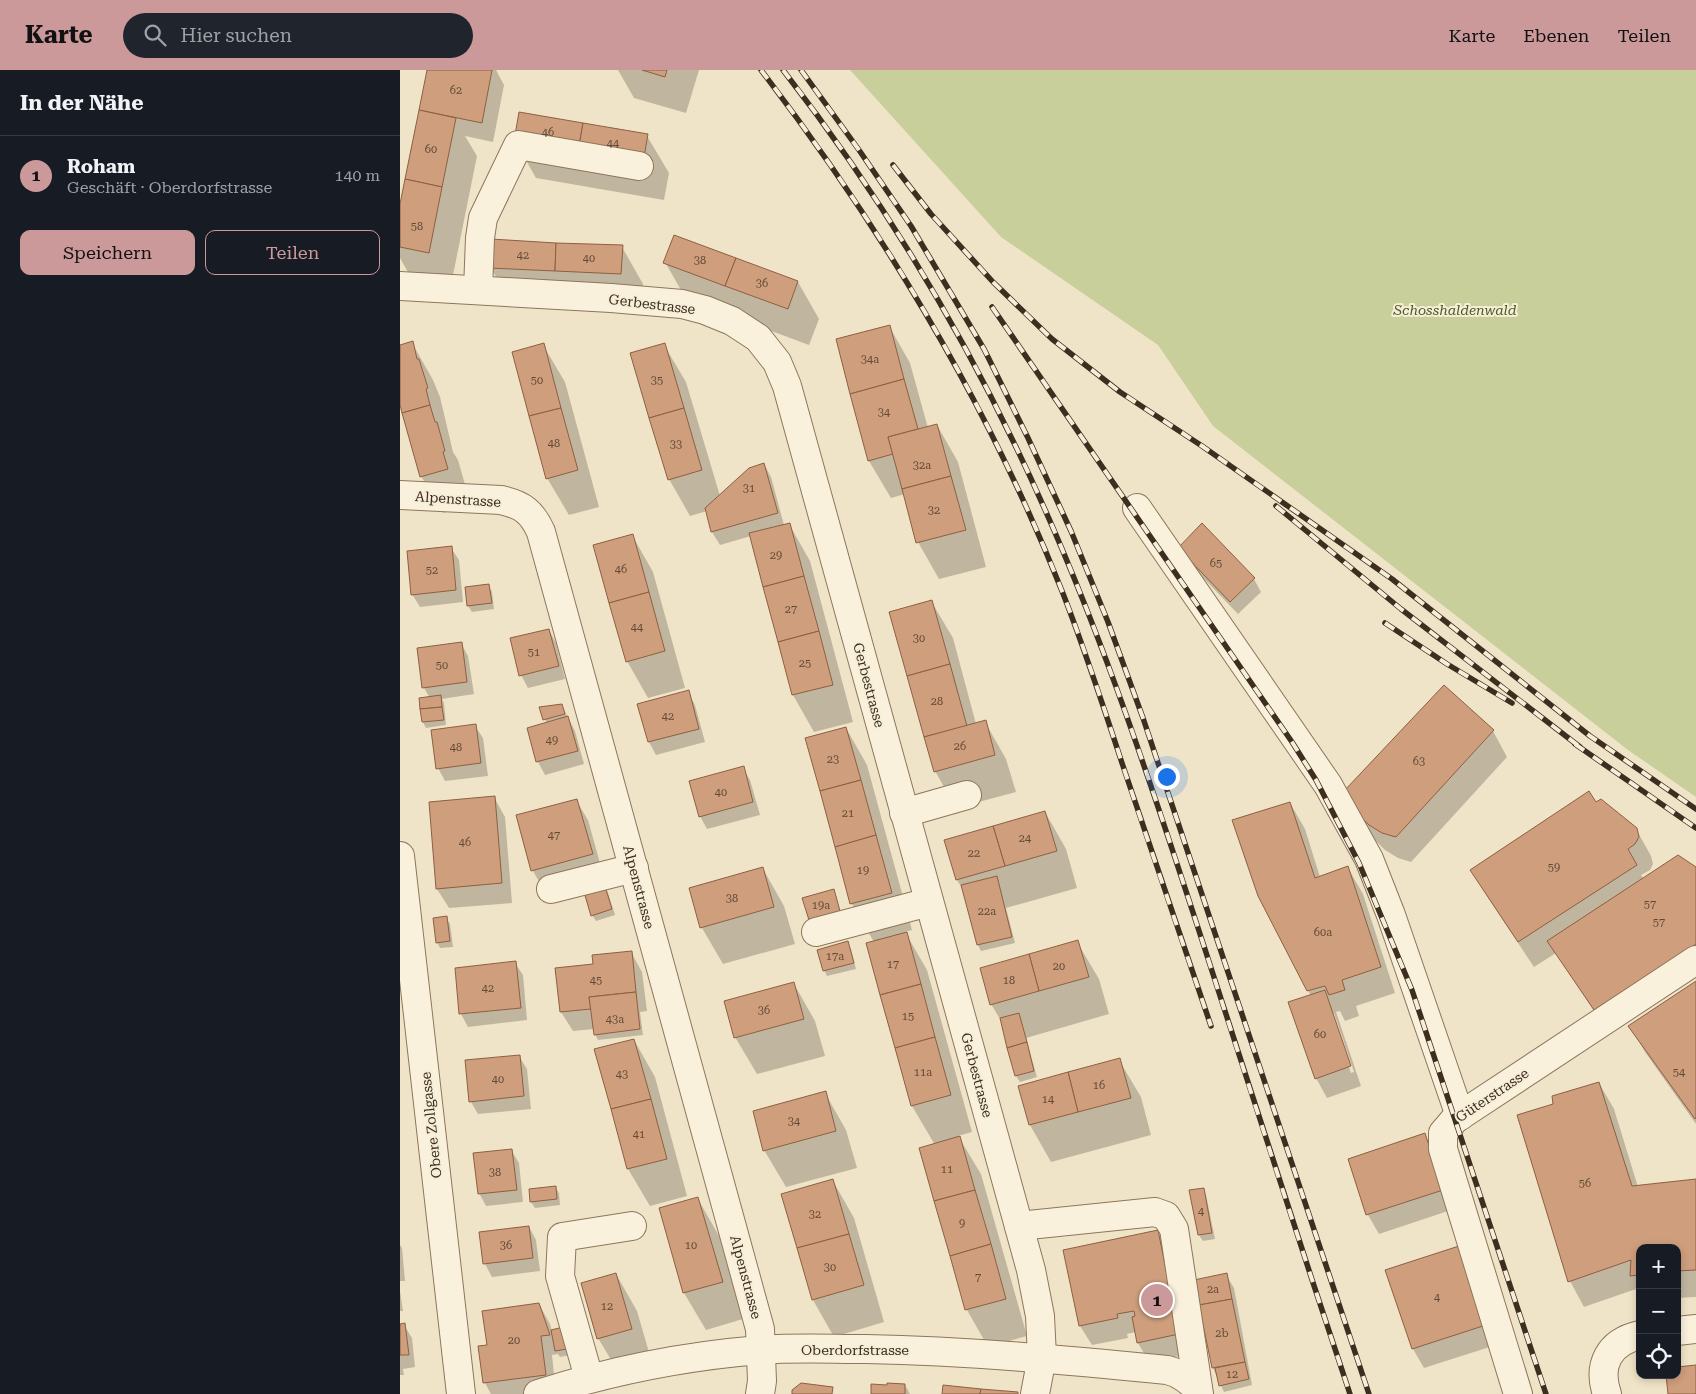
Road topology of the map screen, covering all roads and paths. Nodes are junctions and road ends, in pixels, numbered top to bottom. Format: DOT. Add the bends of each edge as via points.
graph roads {
  1 [pos="639,166"];
  2 [pos="400,286"];
  3 [pos="478,290"];
  4 [pos="400,495"];
  5 [pos="1137,508"];
  6 [pos="967,795"];
  7 [pos="904,813"];
  8 [pos="400,856"];
  9 [pos="634,868"];
  10 [pos="551,889"];
  11 [pos="929,902"];
  12 [pos="816,932"];
  13 [pos="1696,960"];
  14 [pos="1460,1116"];
  15 [pos="632,1226"];
  16 [pos="1019,1226"];
  17 [pos="1696,1329"];
  18 [pos="1681,1331"];
  19 [pos="1636,1336"];
  20 [pos="762,1350"];
  21 [pos="1042,1357"];
  22 [pos="589,1378"];
  23 [pos="1198,1392"];
  24 [pos="461,1394"];
  25 [pos="538,1394"];
  26 [pos="760,1394"];
  27 [pos="1035,1394"];
  28 [pos="1518,1394"];
  29 [pos="1607,1394"];
  1 -- 3 [label="street" via="518,145 483,218"];
  2 -- 3 [label="street, Gerbestrasse"];
  3 -- 7 [label="street, Gerbestrasse" via="682,304 732,321 758,338 777,362 788,386"];
  4 -- 9 [label="street, Alpenstrasse" via="501,500 527,510 536,521"];
  5 -- 14 [label="street" via="1328,785 1370,860"];
  6 -- 7 [label="street"];
  7 -- 11 [label="street, Gerbestrasse"];
  8 -- 24 [label="street, Obere Zollgasse"];
  9 -- 10 [label="street"];
  9 -- 20 [label="street, Alpenstrasse" via="760,1329"];
  11 -- 12 [label="street"];
  11 -- 16 [label="street, Gerbestrasse"];
  13 -- 14 [label="street, Güterstrasse"];
  14 -- 28 [label="street, Güterstrasse" via="1443,1133 1443,1149"];
  15 -- 22 [label="street" via="562,1237 560,1276"];
  16 -- 21 [label="street, Gerbestrasse" via="1040,1316"];
  16 -- 23 [label="street" via="1155,1212 1166,1216 1174,1229"];
  17 -- 18 [label="street"];
  19 -- 29 [label="street" via="1616,1345 1605,1360 1602,1376"];
  20 -- 21 [label="street, Oberdorfstrasse" via="939,1350"];
  20 -- 22 [label="street, Oberdorfstrasse" via="705,1356"];
  20 -- 26 [label="street, Alpenstrasse"];
  21 -- 23 [label="street, Oberdorfstrasse" via="1176,1372"];
  21 -- 27 [label="street, Gerbestrasse"];
  22 -- 25 [label="street, Oberdorfstrasse"];
}
